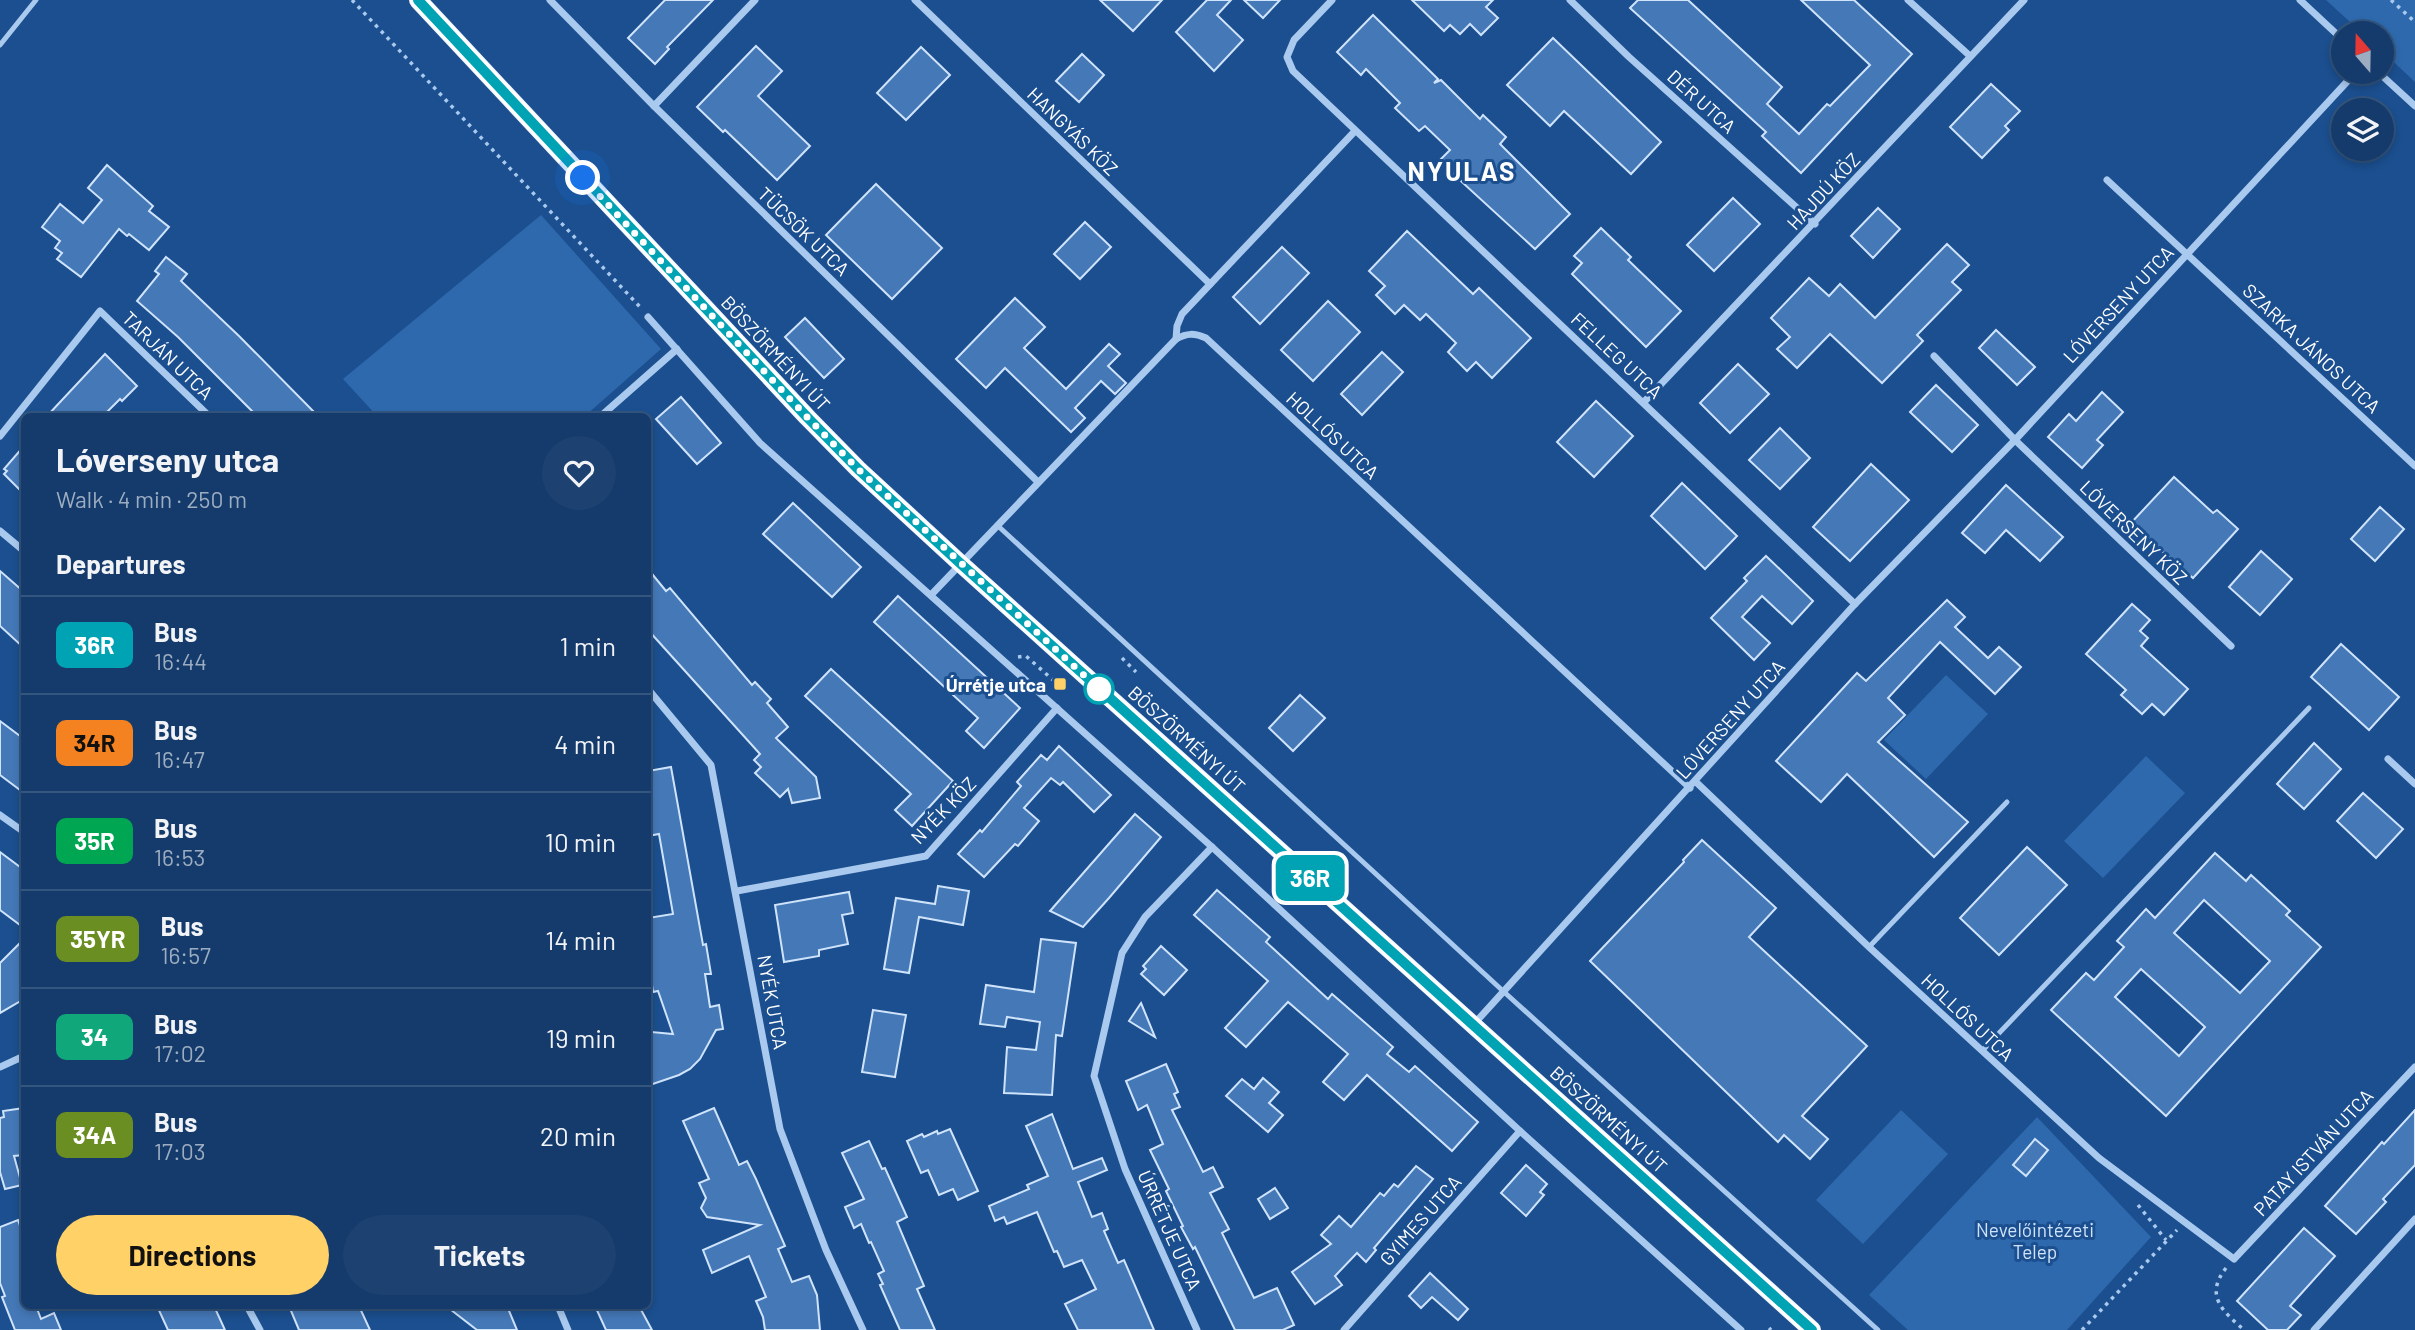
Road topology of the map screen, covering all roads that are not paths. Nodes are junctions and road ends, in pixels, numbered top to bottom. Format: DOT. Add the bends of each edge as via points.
graph roads {
  1 [pos="23,0"];
  2 [pos="36,0"];
  3 [pos="418,0"];
  4 [pos="550,0"];
  5 [pos="755,0"];
  6 [pos="915,0"];
  7 [pos="1332,0"];
  8 [pos="1570,0"];
  9 [pos="1908,0"];
  10 [pos="2024,0"];
  11 [pos="2300,0"];
  12 [pos="30,8"];
  13 [pos="2331,29"];
  14 [pos="1,40"];
  15 [pos="1970,56"];
  16 [pos="2345,84"];
  17 [pos="2391,84"];
  18 [pos="654,106"];
  19 [pos="2415,106"];
  20 [pos="1355,131"];
  21 [pos="2107,180"];
  22 [pos="1815,224"];
  23 [pos="2187,252"];
  24 [pos="1210,285"];
  25 [pos="648,317"];
  26 [pos="1175,339"];
  27 [pos="677,349"];
  28 [pos="1934,356"];
  29 [pos="1644,402"];
  30 [pos="206,413"];
  31 [pos="604,413"];
  32 [pos="0,436"];
  33 [pos="2015,440"];
  34 [pos="2415,466"];
  35 [pos="1038,482"];
  36 [pos="997,525"];
  37 [pos="0,531"];
  38 [pos="21,548"];
  39 [pos="961,564"];
  40 [pos="932,595"];
  41 [pos="1855,604"];
  42 [pos="2231,646"];
  43 [pos="651,693"];
  44 [pos="1057,708"];
  45 [pos="2309,708"];
  46 [pos="2388,758"];
  47 [pos="1696,782"];
  48 [pos="2415,784"];
  49 [pos="1689,788"];
  50 [pos="2007,802"];
  51 [pos="0,815"];
  52 [pos="21,830"];
  53 [pos="1212,847"];
  54 [pos="737,891"];
  55 [pos="1869,947"];
  56 [pos="1503,991"];
  57 [pos="1474,1024"];
  58 [pos="1982,1051"];
  59 [pos="21,1057"];
  60 [pos="2415,1066"];
  61 [pos="0,1067"];
  62 [pos="1520,1131"];
  63 [pos="2415,1219"];
  64 [pos="2234,1259"];
  65 [pos="249,1309"];
  66 [pos="559,1309"];
  67 [pos="260,1330"];
  68 [pos="568,1330"];
  69 [pos="863,1330"];
  70 [pos="1196,1330"];
  71 [pos="1344,1330"];
  72 [pos="1741,1330"];
  73 [pos="1812,1330"];
  74 [pos="1878,1330"];
  75 [pos="2314,1330"];
  1 -- 12 [label="lane"];
  2 -- 12 [label="lane"];
  3 -- 39 [label="main road, BÖSZÖRMÉNYI ÚT" via="807,417"];
  4 -- 18 [label="street, TÜCSÖK UTCA"];
  5 -- 18 [label="street"];
  6 -- 24 [label="street, HANGYÁS KÖZ"];
  7 -- 20 [label="street, FELLEG UTCA" via="1294,40 1287,57 1293,71"];
  8 -- 22 [label="street, DÉR UTCA"];
  9 -- 15 [label="street"];
  10 -- 15 [label="street, HAJDÚ KÖZ"];
  11 -- 13 [label="street"];
  12 -- 14 [label="lane"];
  15 -- 22 [label="street, HAJDÚ KÖZ"];
  16 -- 23 [label="street, LÓVERSENY UTCA"];
  17 -- 19 [label="street"];
  18 -- 35 [label="street, TÜCSÖK UTCA"];
  20 -- 24 [label="street"];
  20 -- 29 [label="street, FELLEG UTCA"];
  21 -- 23 [label="street, LÓVERSENY UTCA"];
  22 -- 29 [label="street, HAJDÚ KÖZ"];
  23 -- 33 [label="street, LÓVERSENY UTCA"];
  23 -- 34 [label="street, SZARKA JÁNOS UTCA"];
  24 -- 26 [label="street" via="1182,314"];
  25 -- 27 [label="street"];
  26 -- 35 [label="street"];
  26 -- 49 [label="street, HOLLÓS UTCA" via="1191,333 1206,338"];
  27 -- 31 [label="street"];
  27 -- 40 [label="street" via="760,443"];
  28 -- 33 [label="street"];
  29 -- 41 [label="street, FELLEG UTCA"];
  30 -- 32 [label="street, TARJÁN UTCA" via="100,311"];
  33 -- 41 [label="street, LÓVERSENY UTCA"];
  33 -- 42 [label="street, LÓVERSENY KÖZ"];
  35 -- 36 [label="street"];
  36 -- 39 [label="street"];
  36 -- 56 [label="lane"];
  37 -- 38 [label="street"];
  39 -- 40 [label="street"];
  39 -- 57 [label="main road, BÖSZÖRMÉNYI ÚT"];
  40 -- 44 [label="street"];
  41 -- 47 [label="street, LÓVERSENY UTCA"];
  43 -- 54 [label="street, NYÉK UTCA" via="711,765"];
  44 -- 53 [label="street"];
  44 -- 54 [label="street, NYÉK KÖZ" via="926,856"];
  45 -- 58 [label="lane"];
  46 -- 48 [label="street"];
  47 -- 49 [label="street, LÓVERSENY UTCA"];
  47 -- 55 [label="street, HOLLÓS UTCA"];
  49 -- 56 [label="street, LÓVERSENY UTCA"];
  50 -- 55 [label="lane"];
  51 -- 52 [label="street"];
  53 -- 62 [label="street"];
  53 -- 70 [label="street, ÚRRÉTJE UTCA" via="1145,917 1122,953 1094,1076 1125,1169"];
  54 -- 69 [label="street, NYÉK UTCA" via="780,1129 825,1250"];
  55 -- 58 [label="street, HOLLÓS UTCA"];
  56 -- 57 [label="street, LÓVERSENY UTCA"];
  56 -- 74 [label="lane"];
  57 -- 73 [label="main road, BÖSZÖRMÉNYI ÚT"];
  58 -- 64 [label="street, HOLLÓS UTCA" via="2099,1158"];
  59 -- 61 [label="street"];
  60 -- 64 [label="street, PATAY ISTVÁN UTCA"];
  62 -- 71 [label="street, GYIMES UTCA"];
  62 -- 72 [label="street"];
  63 -- 75 [label="street"];
  65 -- 67 [label="street"];
  66 -- 68 [label="street"];
}
